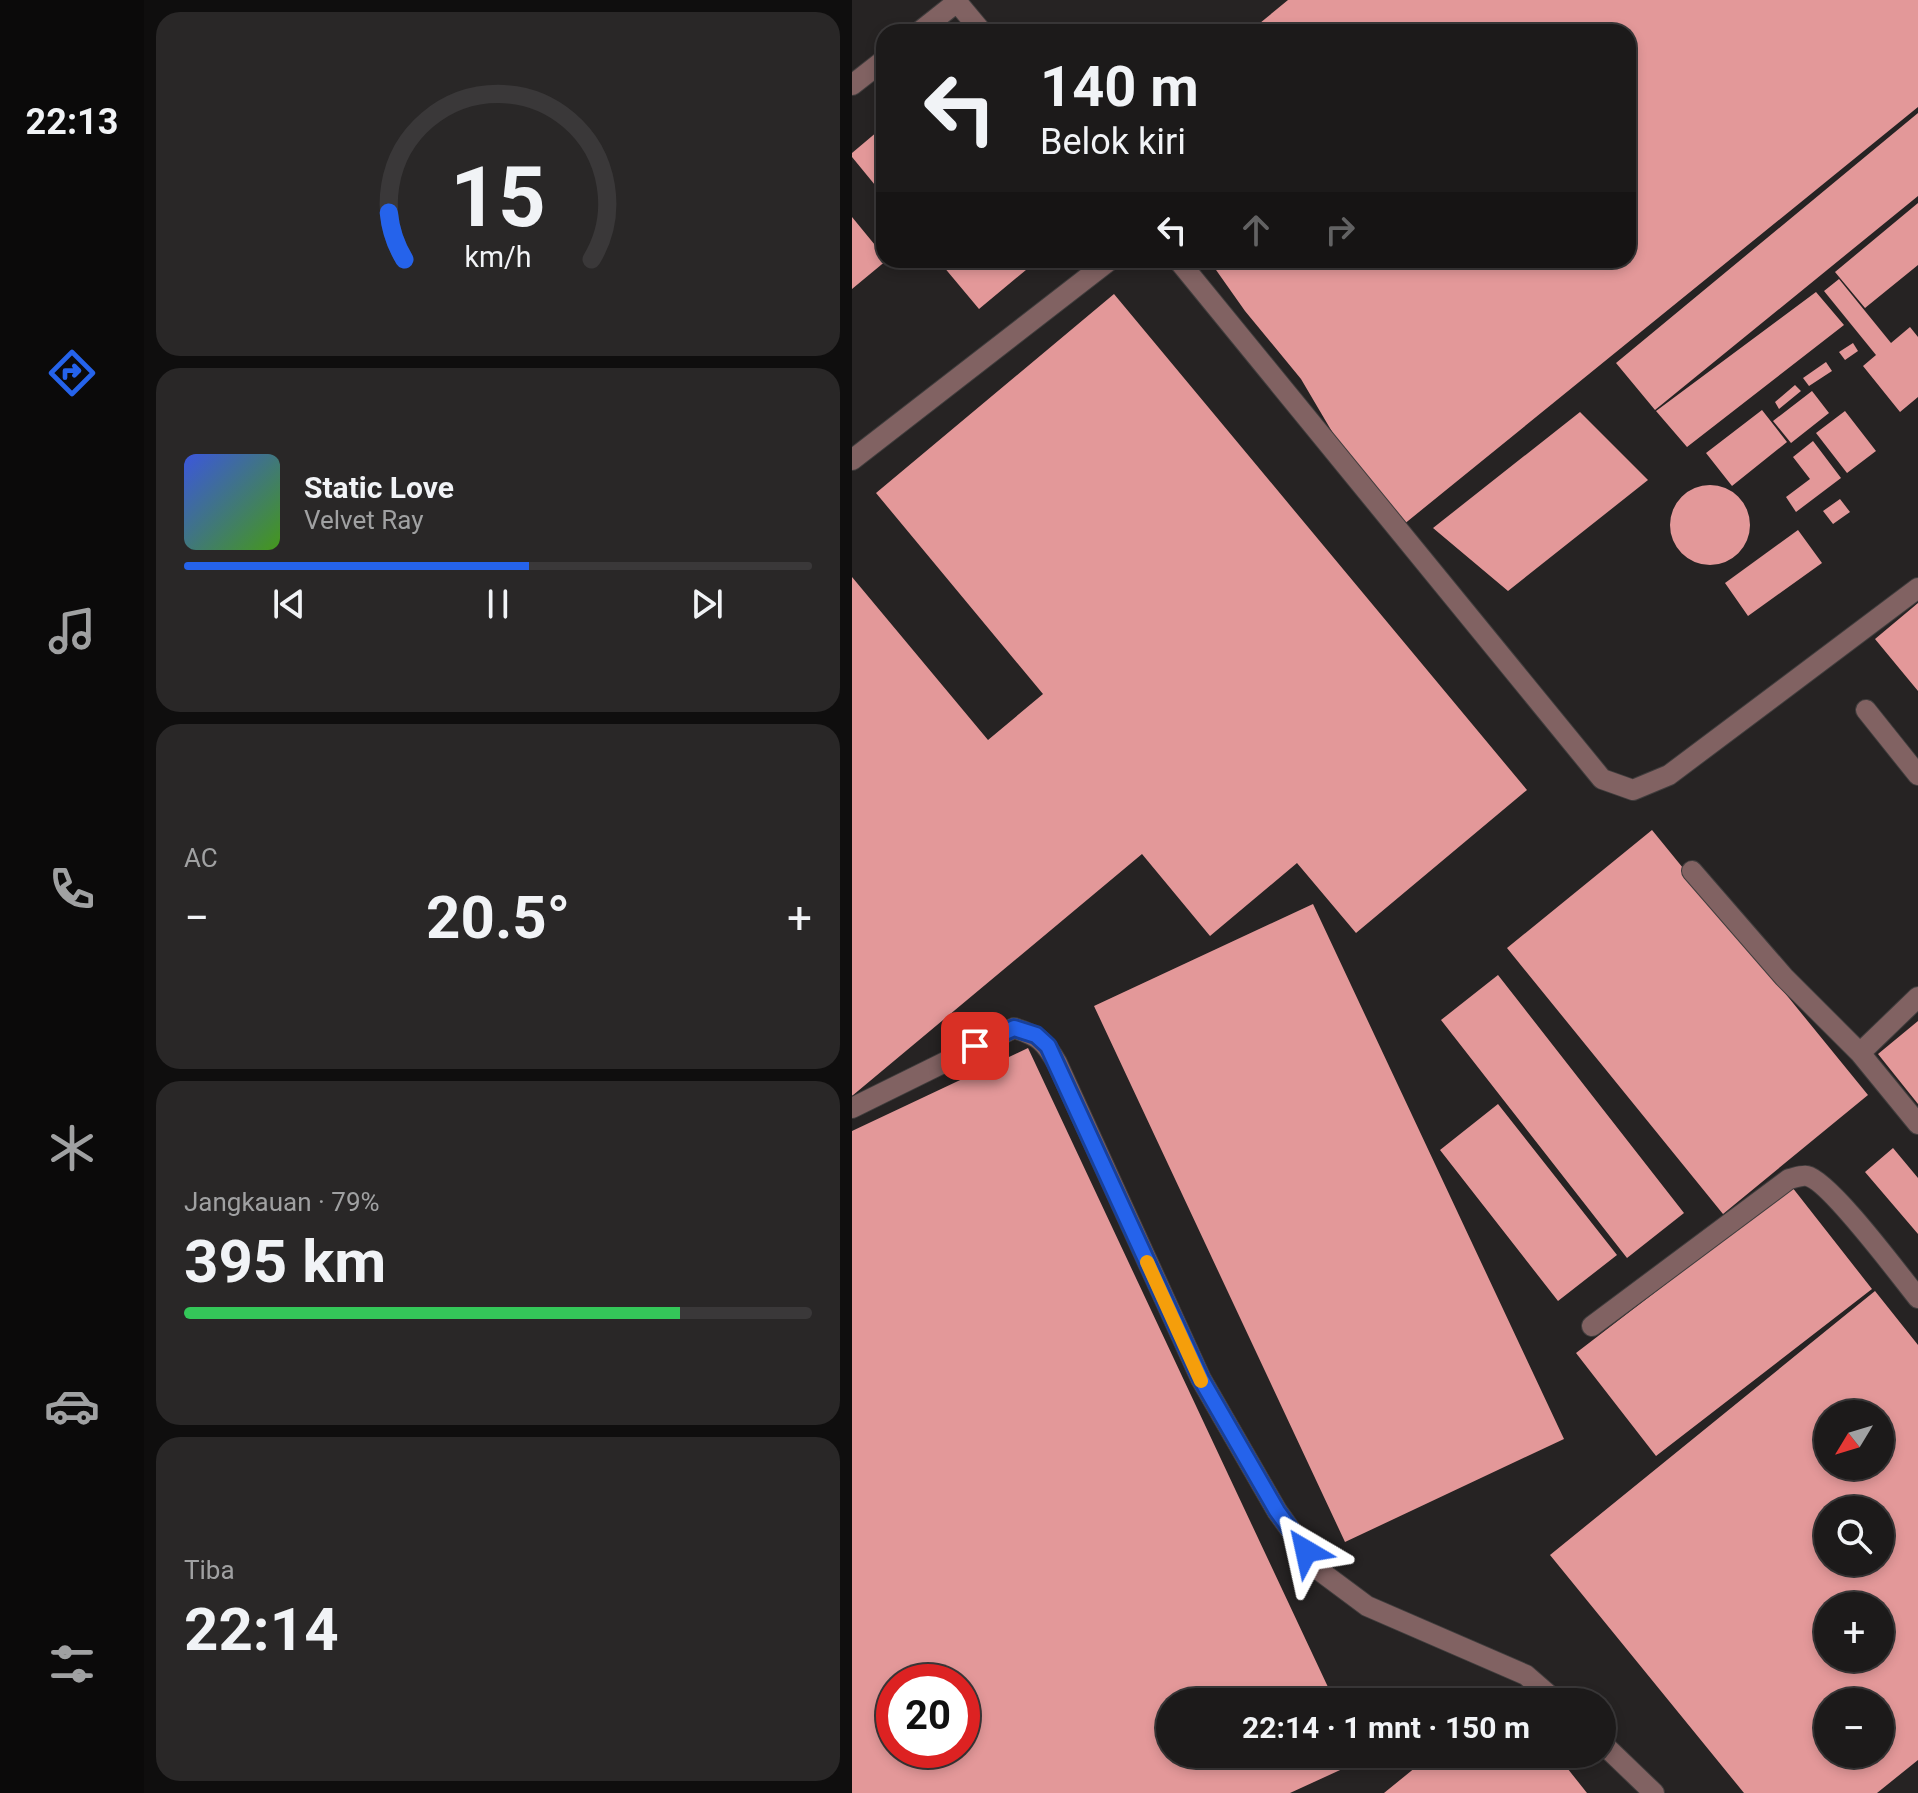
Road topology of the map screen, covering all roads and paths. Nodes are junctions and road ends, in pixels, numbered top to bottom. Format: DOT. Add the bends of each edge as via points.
graph roads {
  1 [pos="957,1"];
  2 [pos="929,24"];
  3 [pos="976,24"];
  4 [pos="876,66"];
  5 [pos="852,85"];
  6 [pos="1100,268"];
  7 [pos="1185,268"];
  8 [pos="852,460"];
  9 [pos="1918,588"];
  10 [pos="1866,710"];
  11 [pos="1918,775"];
  12 [pos="1692,871"];
  13 [pos="1918,997"];
  14 [pos="1860,1053"];
  15 [pos="852,1108"];
  16 [pos="1918,1124"];
  17 [pos="1918,1298"];
  18 [pos="1592,1326"];
  19 [pos="1541,1688"];
  20 [pos="1616,1756"];
  21 [pos="1654,1793"];
  1 -- 2 [label="lane"];
  1 -- 3 [label="lane"];
  4 -- 5 [label="lane"];
  6 -- 8 [label="lane"];
  7 -- 9 [label="lane" via="1602,779 1633,790 1669,775"];
  10 -- 11 [label="lane"];
  12 -- 14 [label="lane" via="1784,977"];
  13 -- 14 [label="lane"];
  14 -- 16 [label="lane"];
  15 -- 19 [label="lane" via="1014,1028 1036,1035 1057,1063 1201,1379 1277,1511 1320,1571 1367,1606 1526,1675"];
  17 -- 18 [label="lane" via="1848,1213 1817,1180 1806,1176 1789,1179"];
  20 -- 21 [label="lane"];
}
